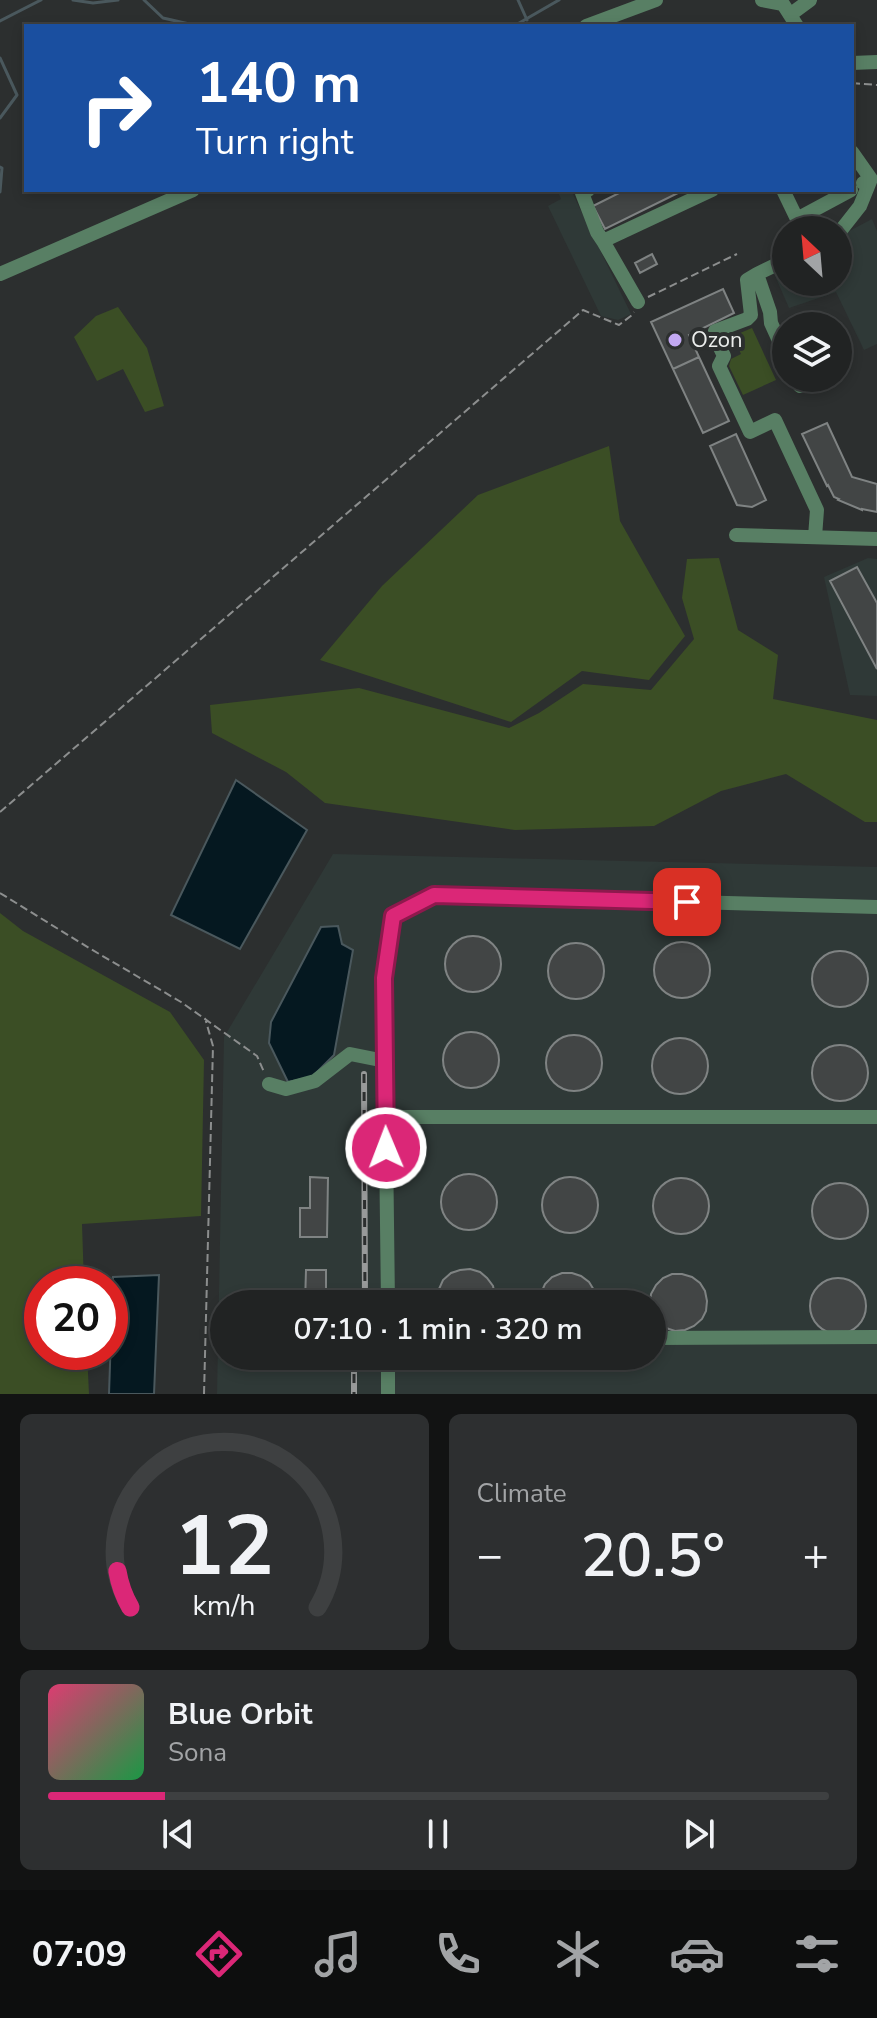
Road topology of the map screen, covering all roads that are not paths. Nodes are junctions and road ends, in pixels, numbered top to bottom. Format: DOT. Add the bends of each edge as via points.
graph roads {
  1 [pos="656,0"];
  2 [pos="762,0"];
  3 [pos="810,0"];
  4 [pos="794,20"];
  5 [pos="591,24"];
  6 [pos="877,62"];
  7 [pos="854,63"];
  8 [pos="854,155"];
  9 [pos="875,183"];
  10 [pos="854,189"];
  11 [pos="188,192"];
  12 [pos="584,192"];
  13 [pos="708,192"];
  14 [pos="784,192"];
  15 [pos="847,192"];
  16 [pos="852,216"];
  17 [pos="603,241"];
  18 [pos="772,267"];
  19 [pos="0,274"];
  20 [pos="757,274"];
  21 [pos="638,302"];
  22 [pos="772,325"];
  23 [pos="736,535"];
  24 [pos="815,537"];
  25 [pos="877,539"];
  26 [pos="877,907"];
  27 [pos="385,1061"];
  28 [pos="269,1084"];
  29 [pos="386,1117"];
  30 [pos="877,1117"];
  31 [pos="388,1290"];
  32 [pos="877,1337"];
  33 [pos="666,1338"];
  34 [pos="388,1370"];
  35 [pos="388,1394"];
  1 -- 5 [label="street"];
  2 -- 4 [label="street" via="783,4"];
  3 -- 4 [label="street"];
  6 -- 7 [label="street"];
  8 -- 9 [label="street"];
  9 -- 10 [label="street"];
  9 -- 16 [label="street"];
  11 -- 19 [label="street"];
  12 -- 17 [label="street"];
  13 -- 17 [label="street"];
  14 -- 15 [label="street" via="797,219"];
  17 -- 21 [label="street"];
  18 -- 20 [label="street"];
  20 -- 22 [label="street"];
  20 -- 24 [label="street" via="747,280 751,315 715,331 724,356 719,366 750,432 775,420 817,510"];
  23 -- 24 [label="street"];
  24 -- 25 [label="street"];
  26 -- 27 [label="street" via="434,895 393,916 384,978"];
  27 -- 28 [label="street" via="350,1054 315,1081 286,1089"];
  27 -- 29 [label="street"];
  29 -- 30 [label="street"];
  29 -- 31 [label="street"];
  32 -- 33 [label="street"];
  34 -- 35 [label="street"];
}
